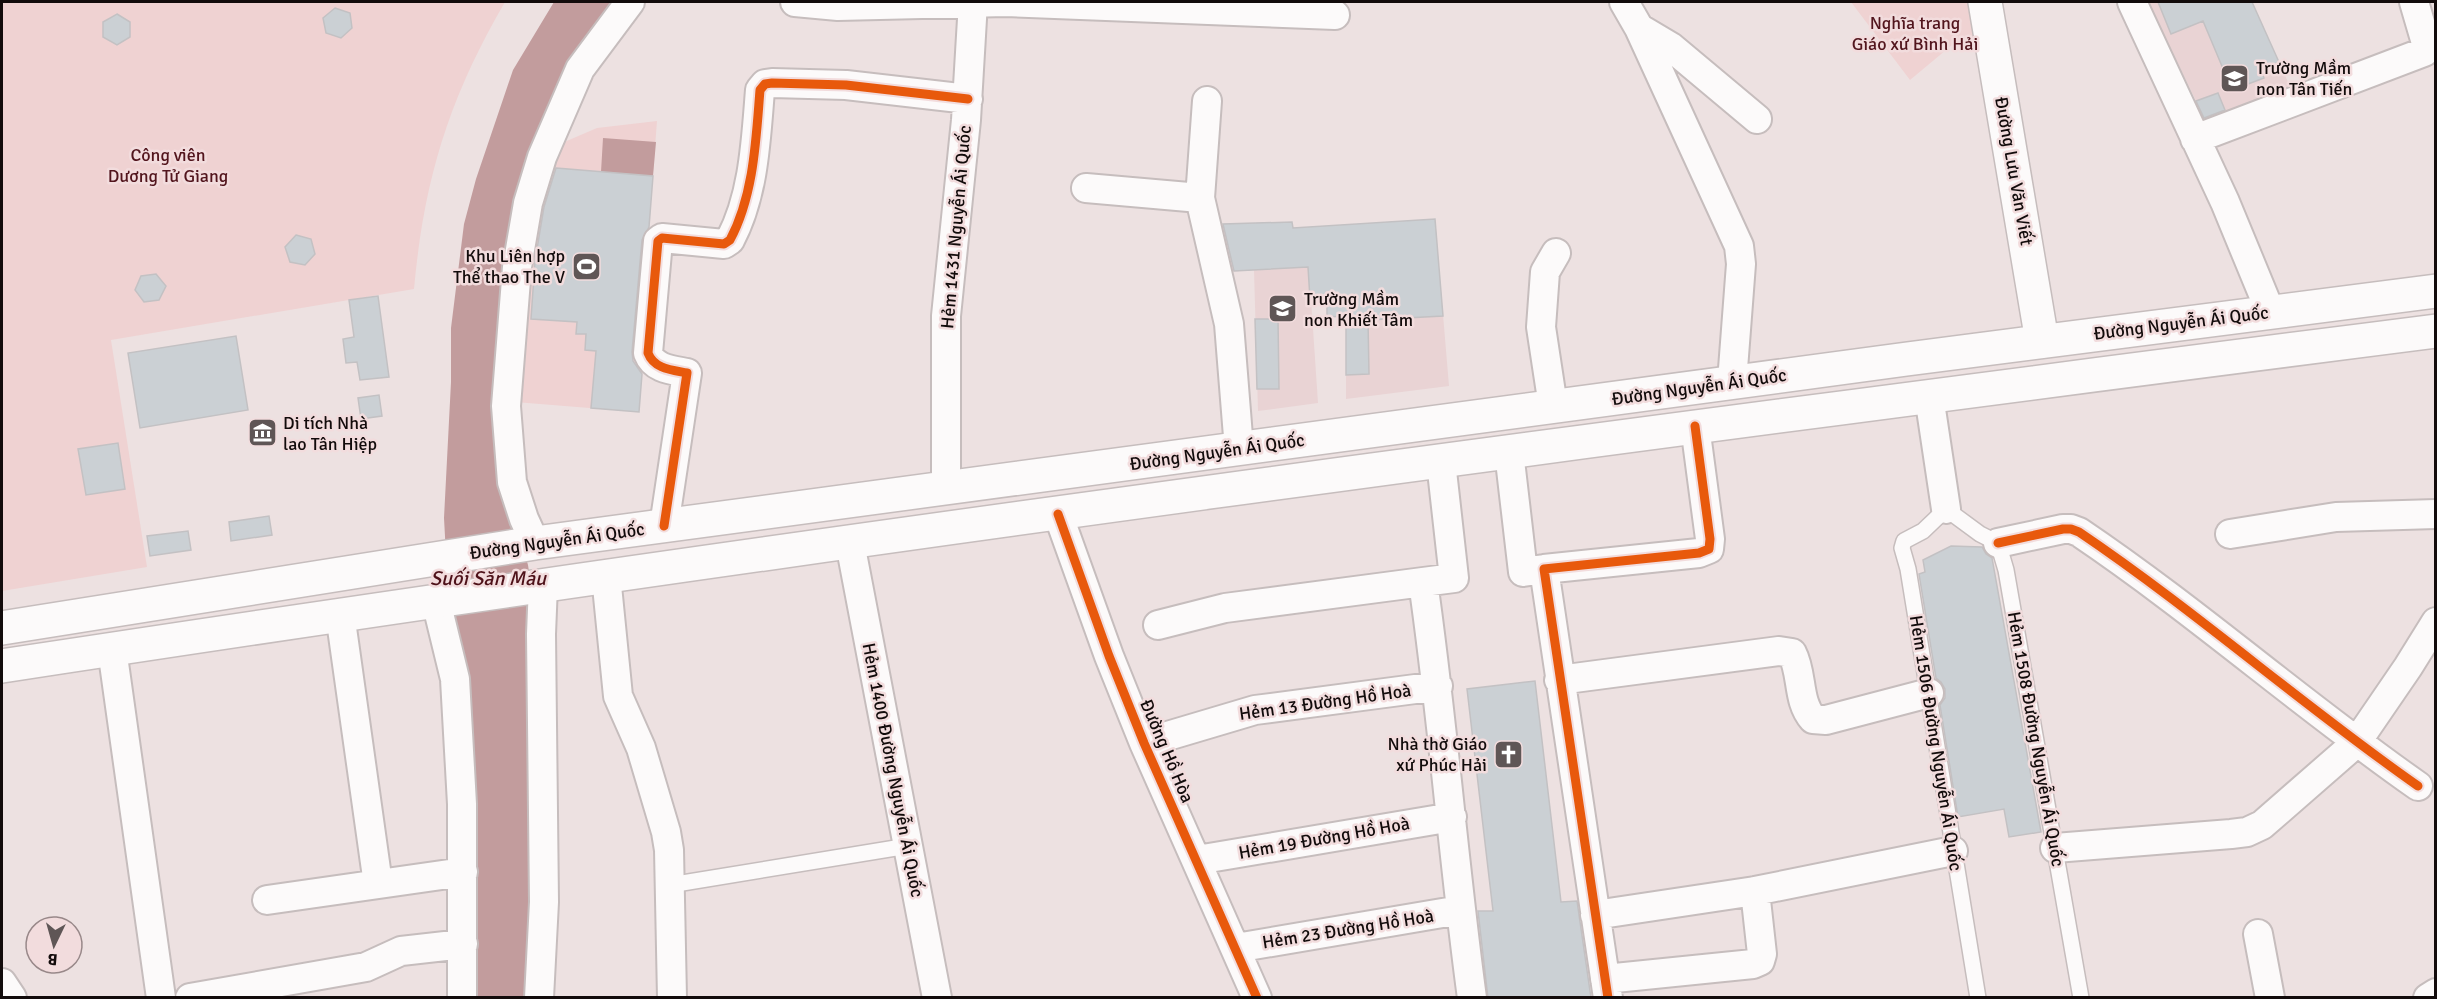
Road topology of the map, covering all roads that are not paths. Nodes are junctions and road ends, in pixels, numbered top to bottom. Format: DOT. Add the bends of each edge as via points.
graph roads {
  1 [pos="630,2"];
  2 [pos="795,2"];
  3 [pos="973,2"];
  4 [pos="1624,2"];
  5 [pos="1986,2"];
  6 [pos="2132,2"];
  7 [pos="2414,2"];
  8 [pos="1335,15"];
  9 [pos="1639,28"];
  10 [pos="968,99"];
  11 [pos="1207,101"];
  12 [pos="1757,119"];
  13 [pos="2194,139"];
  14 [pos="1086,188"];
  15 [pos="1200,198"];
  16 [pos="1556,253"];
  17 [pos="2436,291"];
  18 [pos="2270,311"];
  19 [pos="2436,331"];
  20 [pos="2042,341"];
  21 [pos="1924,357"];
  22 [pos="2048,381"];
  23 [pos="1732,382"];
  24 [pos="1929,396"];
  25 [pos="1553,406"];
  26 [pos="1695,426"];
  27 [pos="1239,449"];
  28 [pos="1509,452"];
  29 [pos="1441,462"];
  30 [pos="946,488"];
  31 [pos="844,502"];
  32 [pos="1946,509"];
  33 [pos="1058,514"];
  34 [pos="2436,514"];
  35 [pos="664,526"];
  36 [pos="2230,534"];
  37 [pos="535,543"];
  38 [pos="850,543"];
  39 [pos="1998,543"];
  40 [pos="1544,569"];
  41 [pos="606,576"];
  42 [pos="1423,582"];
  43 [pos="543,585"];
  44 [pos="436,601"];
  45 [pos="340,614"];
  46 [pos="2436,622"];
  47 [pos="1158,625"];
  48 [pos="2,628"];
  49 [pos="112,649"];
  50 [pos="2,666"];
  51 [pos="1559,680"];
  52 [pos="1438,686"];
  53 [pos="1929,693"];
  54 [pos="1144,743"];
  55 [pos="2356,743"];
  56 [pos="2418,786"];
  57 [pos="1452,817"];
  58 [pos="908,846"];
  59 [pos="2055,848"];
  60 [pos="1953,851"];
  61 [pos="1197,860"];
  62 [pos="463,872"];
  63 [pos="378,884"];
  64 [pos="670,885"];
  65 [pos="1755,891"];
  66 [pos="267,900"];
  67 [pos="1460,910"];
  68 [pos="1595,915"];
  69 [pos="2258,934"];
  70 [pos="463,944"];
  71 [pos="1236,948"];
  72 [pos="2,983"];
  73 [pos="1606,988"];
  74 [pos="2436,993"];
  75 [pos="12,998"];
  76 [pos="161,998"];
  77 [pos="190,998"];
  78 [pos="462,998"];
  79 [pos="539,998"];
  80 [pos="672,998"];
  81 [pos="937,998"];
  82 [pos="1257,998"];
  83 [pos="1472,998"];
  84 [pos="1977,998"];
  85 [pos="2081,998"];
  86 [pos="2270,998"];
  87 [pos="2428,998"];
  1 -- 37 [label="street" via="580,69 542,157 528,203 517,267 506,406 512,482"];
  2 -- 3 [label="street" via="838,6"];
  3 -- 8 [label="street"];
  3 -- 10 [label="street, Hẻm 1431 Nguyễn Ái Quốc"];
  4 -- 9 [label="street"];
  5 -- 20 [label="main road, Đường Lưu Văn Viết"];
  6 -- 13 [label="street"];
  7 -- 13 [label="street" via="2426,43 2424,52"];
  9 -- 12 [label="street" via="1671,46"];
  9 -- 23 [label="street" via="1738,246 1741,264"];
  10 -- 30 [label="street, Hẻm 1431 Nguyễn Ái Quốc" via="946,316"];
  10 -- 35 [label="street" via="846,85 772,83 760,90 749,184 729,240 724,244 662,238 658,241 648,353 660,367 687,373"];
  11 -- 15 [label="street"];
  13 -- 18 [label="street"];
  14 -- 15 [label="street"];
  15 -- 27 [label="street" via="1229,324"];
  16 -- 25 [label="street" via="1545,272 1541,327"];
  17 -- 18 [label="main road, Đường Nguyễn Ái Quốc"];
  18 -- 20 [label="main road, Đường Nguyễn Ái Quốc"];
  19 -- 22 [label="main road"];
  20 -- 21 [label="main road, Đường Nguyễn Ái Quốc"];
  20 -- 22 [label="main road, Đường Lưu Văn Viết"];
  21 -- 23 [label="main road, Đường Nguyễn Ái Quốc"];
  21 -- 24 [label="main road"];
  22 -- 24 [label="main road"];
  23 -- 25 [label="main road, Đường Nguyễn Ái Quốc"];
  24 -- 26 [label="main road"];
  24 -- 32 [label="street"];
  25 -- 27 [label="main road, Đường Nguyễn Ái Quốc"];
  26 -- 28 [label="main road"];
  26 -- 40 [label="street" via="1709,549"];
  27 -- 30 [label="main road, Đường Nguyễn Ái Quốc"];
  28 -- 29 [label="main road"];
  28 -- 40 [label="street" via="1523,572"];
  29 -- 33 [label="main road"];
  29 -- 42 [label="street" via="1454,578"];
  30 -- 31 [label="main road, Đường Nguyễn Ái Quốc"];
  31 -- 35 [label="main road, Đường Nguyễn Ái Quốc"];
  31 -- 38 [label="main road"];
  32 -- 39 [label="lane"];
  32 -- 53 [label="lane, Hẻm 1506 Đường Nguyễn Ái Quốc" via="1923,531 1904,541 1902,548"];
  33 -- 38 [label="main road"];
  33 -- 54 [label="street, Đường Hồ Hòa"];
  34 -- 36 [label="street" via="2336,517"];
  35 -- 37 [label="main road, Đường Nguyễn Ái Quốc"];
  37 -- 48 [label="main road, Đường Nguyễn Ái Quốc"];
  38 -- 41 [label="main road"];
  38 -- 58 [label="street, Hẻm 1400 Đường Nguyễn Ái Quốc"];
  39 -- 55 [label="street" via="2063,529 2079,532 2178,602"];
  39 -- 59 [label="lane, Hẻm 1508 Đường Nguyễn Ái Quốc" via="2008,576"];
  40 -- 51 [label="street"];
  41 -- 43 [label="main road"];
  41 -- 64 [label="street" via="618,696 641,748 666,832"];
  42 -- 47 [label="street" via="1225,608"];
  42 -- 52 [label="street"];
  43 -- 44 [label="main road"];
  43 -- 79 [label="street" via="544,902"];
  44 -- 45 [label="main road"];
  44 -- 62 [label="street" via="455,679"];
  45 -- 49 [label="main road"];
  45 -- 63 [label="street"];
  46 -- 55 [label="street"];
  49 -- 50 [label="main road"];
  49 -- 76 [label="street"];
  51 -- 53 [label="street" via="1779,651 1792,653 1798,664 1804,710 1813,719 1826,720"];
  51 -- 68 [label="street"];
  52 -- 54 [label="street, Hẻm 13 Đường Hồ Hoà" via="1255,710"];
  52 -- 57 [label="street"];
  53 -- 60 [label="lane, Hẻm 1506 Đường Nguyễn Ái Quốc"];
  54 -- 61 [label="street, Đường Hồ Hòa"];
  55 -- 56 [label="street"];
  55 -- 59 [label="street" via="2262,825 2247,832"];
  57 -- 61 [label="street, Hẻm 19 Đường Hồ Hoà"];
  57 -- 67 [label="street"];
  58 -- 64 [label="lane"];
  58 -- 81 [label="street, Hẻm 1400 Đường Nguyễn Ái Quốc"];
  59 -- 85 [label="lane, Hẻm 1508 Đường Nguyễn Ái Quốc"];
  60 -- 65 [label="street"];
  60 -- 84 [label="lane, Hẻm 1506 Đường Nguyễn Ái Quốc"];
  61 -- 71 [label="street, Đường Hồ Hòa"];
  62 -- 63 [label="street"];
  62 -- 70 [label="street"];
  63 -- 66 [label="street"];
  64 -- 80 [label="street"];
  65 -- 68 [label="street"];
  65 -- 73 [label="street" via="1760,961"];
  67 -- 71 [label="street, Hẻm 23 Đường Hồ Hoà"];
  67 -- 83 [label="street"];
  68 -- 73 [label="street"];
  69 -- 86 [label="street"];
  70 -- 77 [label="street" via="408,950 366,967"];
  70 -- 78 [label="street"];
  71 -- 82 [label="street, Đường Hồ Hòa"];
  72 -- 75 [label="street"];
  74 -- 87 [label="street"];
}
